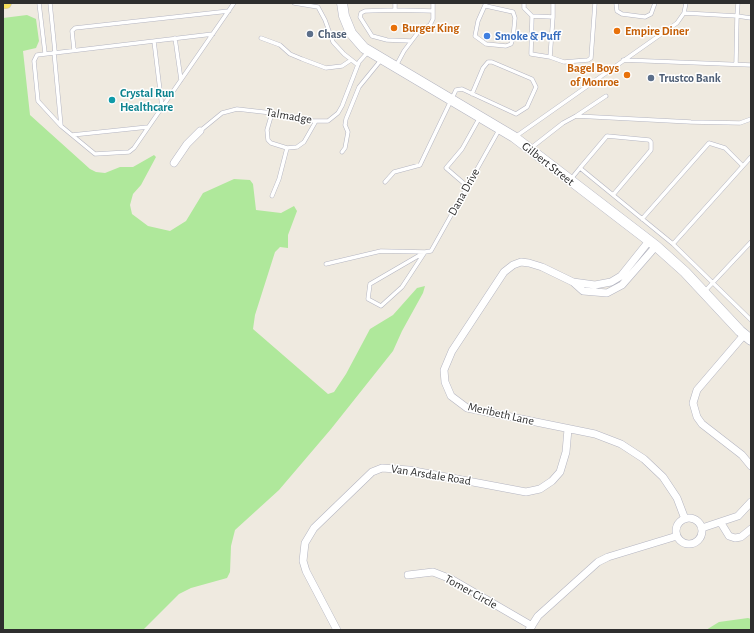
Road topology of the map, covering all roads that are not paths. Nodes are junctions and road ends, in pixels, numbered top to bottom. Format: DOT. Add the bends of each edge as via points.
graph roads {
  1 [pos="39,3"];
  2 [pos="50,3"];
  3 [pos="234,3"];
  4 [pos="294,3"];
  5 [pos="342,3"];
  6 [pos="395,3"];
  7 [pos="433,3"];
  8 [pos="524,3"];
  9 [pos="553,3"];
  10 [pos="596,3"];
  11 [pos="616,3"];
  12 [pos="655,3"];
  13 [pos="686,3"];
  14 [pos="738,3"];
  15 [pos="486,4"];
  16 [pos="229,10"];
  17 [pos="395,10"];
  18 [pos="433,11"];
  19 [pos="684,13"];
  20 [pos="532,16"];
  21 [pos="737,16"];
  22 [pos="553,17"];
  23 [pos="751,18"];
  24 [pos="213,34"];
  25 [pos="176,38"];
  26 [pos="261,38"];
  27 [pos="154,40"];
  28 [pos="411,41"];
  29 [pos="74,50"];
  30 [pos="54,52"];
  31 [pos="368,52"];
  32 [pos="45,53"];
  33 [pos="550,57"];
  34 [pos="351,60"];
  35 [pos="382,60"];
  36 [pos="622,60"];
  37 [pos="736,64"];
  38 [pos="358,65"];
  39 [pos="751,65"];
  40 [pos="395,67"];
  41 [pos="181,80"];
  42 [pos="472,94"];
  43 [pos="606,96"];
  44 [pos="452,100"];
  45 [pos="162,107"];
  46 [pos="272,113"];
  47 [pos="481,116"];
  48 [pos="576,116"];
  49 [pos="751,119"];
  50 [pos="316,121"];
  51 [pos="61,126"];
  52 [pos="148,127"];
  53 [pos="500,128"];
  54 [pos="200,131"];
  55 [pos="72,135"];
  56 [pos="514,137"];
  57 [pos="287,148"];
  58 [pos="530,149"];
  59 [pos="342,152"];
  60 [pos="751,157"];
  61 [pos="174,163"];
  62 [pos="743,166"];
  63 [pos="580,168"];
  64 [pos="570,180"];
  65 [pos="385,182"];
  66 [pos="467,186"];
  67 [pos="613,195"];
  68 [pos="272,196"];
  69 [pos="642,219"];
  70 [pos="751,242"];
  71 [pos="652,243"];
  72 [pos="673,244"];
  73 [pos="425,252"];
  74 [pos="326,264"];
  75 [pos="712,284"];
  76 [pos="704,292"];
  77 [pos="751,320"];
  78 [pos="748,338"];
  79 [pos="568,429"];
  80 [pos="751,466"];
  81 [pos="751,502"];
  82 [pos="685,519"];
  83 [pos="721,523"];
  84 [pos="702,528"];
  85 [pos="751,529"];
  86 [pos="677,536"];
  87 [pos="408,575"];
  88 [pos="530,628"];
  89 [pos="337,630"];
  1 -- 32 [label="lane"];
  2 -- 30 [label="lane"];
  3 -- 16 [label="lane"];
  4 -- 34 [label="lane" via="318,7 333,42"];
  5 -- 31 [label="street, Gilbert Street" via="351,33"];
  6 -- 17 [label="lane"];
  7 -- 18 [label="lane"];
  8 -- 20 [label="lane" via="524,8"];
  9 -- 22 [label="lane"];
  10 -- 33 [label="lane" via="592,54 588,60 564,62"];
  11 -- 12 [label="lane" via="617,11 622,14 645,17 651,14"];
  13 -- 19 [label="lane"];
  14 -- 21 [label="lane"];
  15 -- 15 [label="lane" via="478,21 475,36 486,44 511,44 515,18 513,12"];
  16 -- 24 [label="lane"];
  16 -- 29 [label="lane" via="75,28 72,31"];
  17 -- 18 [label="lane"];
  17 -- 28 [label="lane" via="365,11 360,16 372,36 387,40"];
  18 -- 28 [label="lane" via="430,25 419,31"];
  19 -- 21 [label="lane"];
  19 -- 36 [label="lane" via="678,23"];
  20 -- 22 [label="lane"];
  20 -- 33 [label="lane" via="531,54"];
  21 -- 23 [label="lane"];
  21 -- 37 [label="lane"];
  22 -- 33 [label="lane"];
  24 -- 25 [label="lane"];
  24 -- 41 [label="lane"];
  25 -- 27 [label="lane"];
  25 -- 41 [label="lane"];
  26 -- 34 [label="lane" via="280,45 290,54 326,68 342,66"];
  27 -- 29 [label="lane"];
  27 -- 45 [label="lane"];
  28 -- 40 [label="lane"];
  29 -- 30 [label="lane"];
  30 -- 32 [label="lane"];
  30 -- 51 [label="lane"];
  31 -- 35 [label="street, Gilbert Street"];
  31 -- 38 [label="lane, Talmadge"];
  32 -- 51 [label="lane" via="37,55 34,59 38,101"];
  34 -- 38 [label="lane"];
  35 -- 40 [label="street, Gilbert Street"];
  35 -- 59 [label="lane" via="359,88 346,119 348,132"];
  36 -- 37 [label="lane"];
  36 -- 56 [label="lane"];
  37 -- 39 [label="lane"];
  38 -- 50 [label="lane, Talmadge" via="338,113 328,121"];
  40 -- 44 [label="street, Gilbert Street"];
  41 -- 45 [label="lane"];
  42 -- 42 [label="lane" via="516,114 527,107 536,87 532,79 488,62"];
  42 -- 44 [label="lane" via="462,89 456,90"];
  43 -- 48 [label="lane"];
  44 -- 47 [label="street, Gilbert Street"];
  44 -- 65 [label="lane" via="420,165 394,172"];
  45 -- 52 [label="lane"];
  46 -- 50 [label="lane, Talmadge"];
  46 -- 54 [label="lane, Talmadge" via="237,109 227,111"];
  46 -- 57 [label="lane" via="267,130 268,140"];
  47 -- 53 [label="street, Gilbert Street"];
  47 -- 66 [label="lane" via="462,149 446,168"];
  48 -- 49 [label="lane" via="740,123"];
  48 -- 58 [label="lane"];
  50 -- 57 [label="lane" via="304,142 297,147"];
  51 -- 55 [label="lane"];
  52 -- 55 [label="lane"];
  52 -- 55 [label="lane" via="132,150 126,152 97,154"];
  53 -- 56 [label="street, Gilbert Street"];
  53 -- 66 [label="lane, Dana Drive"];
  54 -- 61 [label="street"];
  56 -- 58 [label="street, Gilbert Street"];
  57 -- 68 [label="lane"];
  58 -- 64 [label="street, Gilbert Street"];
  60 -- 62 [label="lane"];
  62 -- 69 [label="lane" via="725,148 709,143"];
  62 -- 72 [label="lane"];
  63 -- 64 [label="lane"];
  63 -- 67 [label="lane"];
  63 -- 67 [label="lane" via="607,136 649,140 651,150"];
  64 -- 71 [label="street, Gilbert Street"];
  66 -- 73 [label="lane, Dana Drive" via="431,251"];
  67 -- 69 [label="lane"];
  69 -- 72 [label="lane"];
  70 -- 75 [label="lane"];
  71 -- 76 [label="street, Gilbert Street"];
  71 -- 79 [label="street, Meribeth Lane" via="629,278 615,290 607,293 583,291 573,282 529,263 513,265 504,272 452,351 444,370 445,382 451,396 467,408"];
  72 -- 75 [label="lane"];
  73 -- 73 [label="lane" via="402,287 381,306 368,300 370,284"];
  73 -- 74 [label="lane" via="381,250"];
  75 -- 76 [label="lane"];
  75 -- 77 [label="lane"];
  76 -- 78 [label="street, Gilbert Street"];
  78 -- 80 [label="street" via="697,390 693,403 702,424"];
  79 -- 82 [label="street, Meribeth Lane" via="595,434 621,444 644,459 670,487"];
  79 -- 89 [label="street, Van Arsdale Road" via="566,452 560,472 540,489 526,492 409,470 382,468 372,472 314,528 305,543 303,562 306,571"];
  81 -- 83 [label="street" via="738,516"];
  82 -- 84 [label="street" via="694,519"];
  82 -- 86 [label="street" via="676,528"];
  83 -- 84 [label="street"];
  83 -- 85 [label="street" via="729,536 735,538 741,537"];
  84 -- 86 [label="street" via="701,537 695,543 686,544"];
  86 -- 88 [label="street" via="598,562 538,616"];
  87 -- 88 [label="street, Tomer Circle" via="433,572 451,579"];
}
